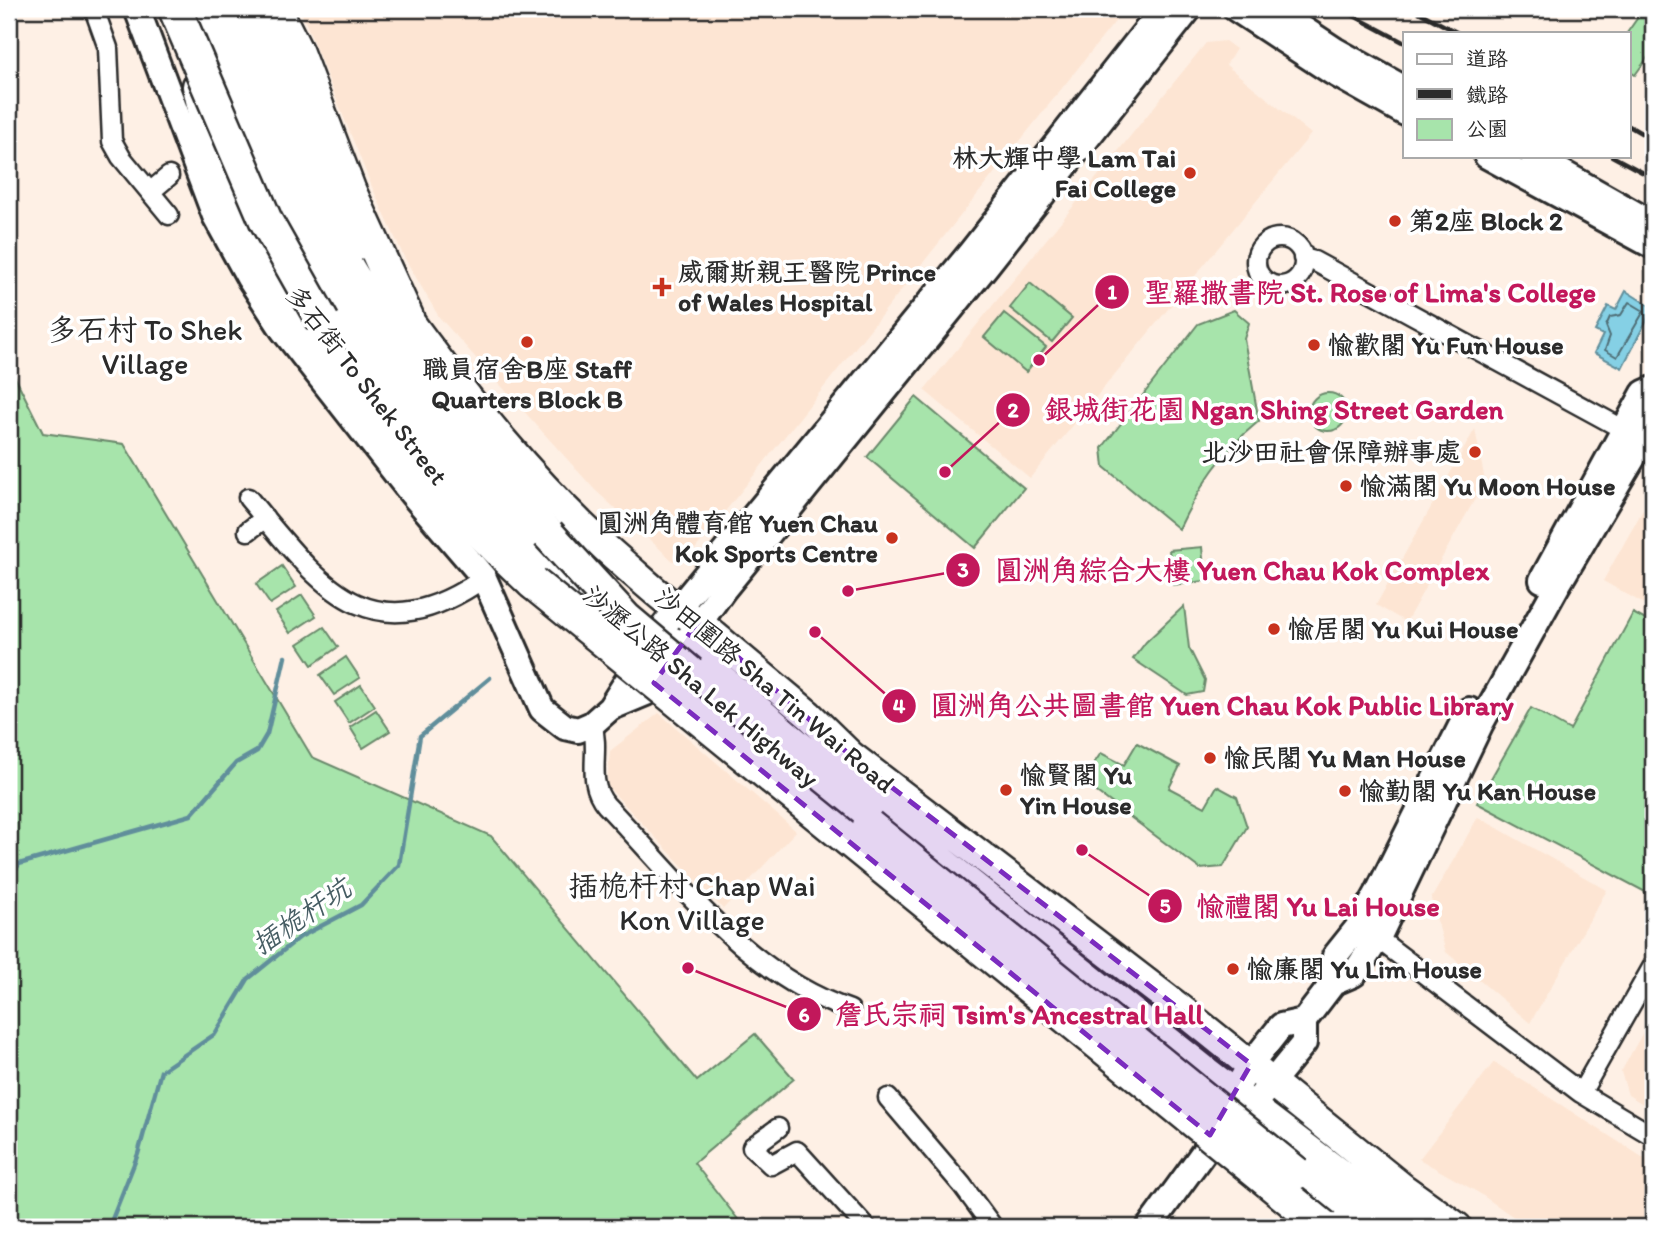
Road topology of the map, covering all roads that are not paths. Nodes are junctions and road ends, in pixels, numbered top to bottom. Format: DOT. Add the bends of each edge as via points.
graph roads {
  1 [pos="94,9"];
  2 [pos="137,9"];
  3 [pos="176,9"];
  4 [pos="188,9"];
  5 [pos="200,9"];
  6 [pos="221,9"];
  7 [pos="248,9"];
  8 [pos="261,9"];
  9 [pos="275,9"];
  10 [pos="1163,9"];
  11 [pos="1189,9"];
  12 [pos="1236,9"];
  13 [pos="1273,9"];
  14 [pos="1403,88"];
  15 [pos="1403,112"];
  16 [pos="1491,158"];
  17 [pos="1537,158"];
  18 [pos="169,176"];
  19 [pos="150,192"];
  20 [pos="169,215"];
  21 [pos="1653,224"];
  22 [pos="1653,246"];
  23 [pos="1303,258"];
  24 [pos="407,317"];
  25 [pos="1653,389"];
  26 [pos="363,395"];
  27 [pos="1643,435"];
  28 [pos="248,498"];
  29 [pos="265,517"];
  30 [pos="248,531"];
  31 [pos="484,578"];
  32 [pos="688,616"];
  33 [pos="625,619"];
  34 [pos="670,640"];
  35 [pos="601,716"];
  36 [pos="1368,932"];
  37 [pos="1653,965"];
  38 [pos="850,1010"];
  39 [pos="1261,1073"];
  40 [pos="1581,1093"];
  41 [pos="888,1098"];
  42 [pos="1244,1100"];
  43 [pos="778,1128"];
  44 [pos="1653,1136"];
  45 [pos="866,1227"];
  46 [pos="993,1227"];
  47 [pos="1149,1227"];
  48 [pos="1324,1227"];
  49 [pos="1367,1227"];
  50 [pos="1410,1227"];
  51 [pos="1457,1227"];
  1 -- 19 [label="street" via="107,48 112,141"];
  2 -- 31 [label="street, 多石街 To Shek Street" via="215,216 249,278 283,331"];
  3 -- 26 [label="highway, 沙瀝公路 Sha Lek Highway, bridge" via="266,220"];
  4 -- 26 [label="highway" via="203,107 231,196 270,276 309,332"];
  5 -- 33 [label="highway, 沙瀝公路 Sha Lek Highway, bridge" via="285,209 369,359 480,497 532,546"];
  6 -- 34 [label="main road, 沙田圍路 Sha Tin Wai Road" via="276,167 315,248 360,321 419,400 501,495 594,582"];
  7 -- 33 [label="highway, bridge" via="254,46 303,180 376,310 471,443"];
  8 -- 24 [label="main road, 沙田圍路 Sha Tin Wai Road" via="314,156 365,256"];
  9 -- 24 [label="highway"];
  10 -- 32 [label="street"];
  11 -- 32 [label="street" via="978,276"];
  12 -- 15 [label="street"];
  13 -- 14 [label="street"];
  16 -- 22 [label="street"];
  17 -- 21 [label="street"];
  18 -- 19 [label="street"];
  19 -- 20 [label="street"];
  23 -- 27 [label="street"];
  24 -- 32 [label="main road, 沙田圍路 Sha Tin Wai Road" via="528,473 597,541"];
  25 -- 27 [label="street" via="1644,393"];
  26 -- 48 [label="highway, 沙瀝公路 Sha Lek Highway, bridge" via="436,484 533,583"];
  27 -- 36 [label="street"];
  28 -- 29 [label="street"];
  29 -- 30 [label="street"];
  29 -- 31 [label="street" via="322,583 372,609 404,612 433,607"];
  31 -- 35 [label="street, 多石街 To Shek Street" via="542,709 565,727 578,730"];
  32 -- 34 [label="street, 多石街 To Shek Street"];
  32 -- 39 [label="main road, 沙田圍路 Sha Tin Wai Road" via="809,715 850,755"];
  33 -- 49 [label="highway, 沙瀝公路 Sha Lek Highway, bridge" via="869,826"];
  34 -- 35 [label="street, 多石街 To Shek Street" via="646,693"];
  34 -- 42 [label="main road, 沙田圍路 Sha Tin Wai Road"];
  35 -- 38 [label="street" via="593,778 606,805 754,957 800,988"];
  36 -- 39 [label="street" via="1354,974 1333,983 1304,1021 1281,1026"];
  36 -- 40 [label="street"];
  37 -- 40 [label="street"];
  39 -- 42 [label="street"];
  39 -- 51 [label="main road, 沙田圍路 Sha Tin Wai Road"];
  40 -- 44 [label="street"];
  41 -- 46 [label="street"];
  42 -- 47 [label="street" via="1211,1131 1206,1149"];
  42 -- 50 [label="main road, 沙田圍路 Sha Tin Wai Road"];
  43 -- 45 [label="street" via="752,1147 771,1165 797,1151"];
}
